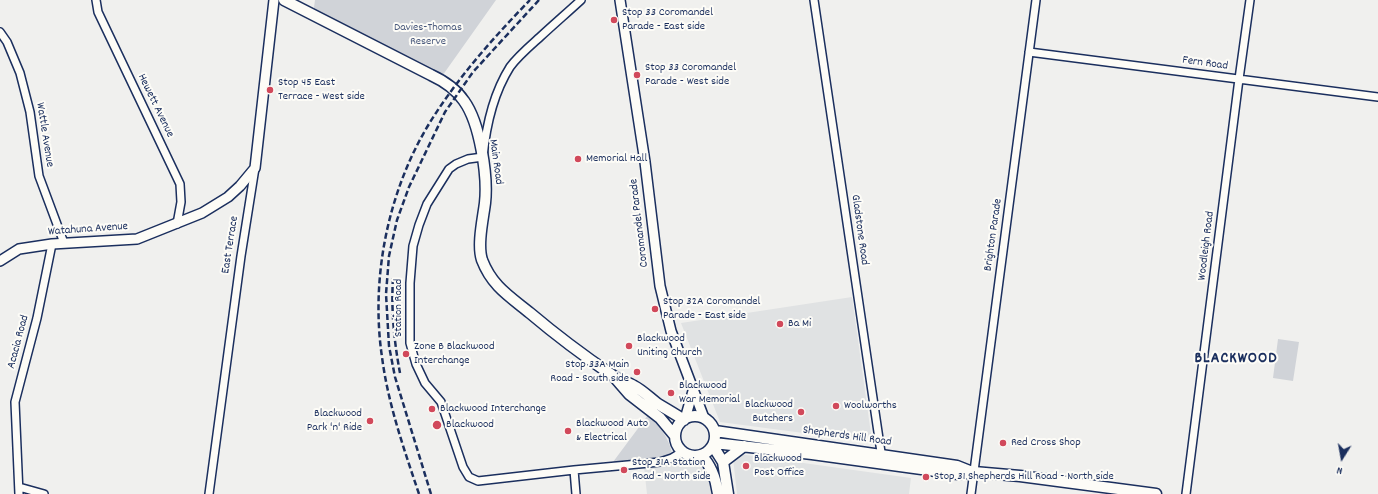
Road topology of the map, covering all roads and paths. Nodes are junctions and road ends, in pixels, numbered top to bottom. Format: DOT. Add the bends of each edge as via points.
graph roads {
  1 [pos="96,0"];
  2 [pos="274,0"];
  3 [pos="284,0"];
  4 [pos="581,0"];
  5 [pos="620,0"];
  6 [pos="814,0"];
  7 [pos="1036,0"];
  8 [pos="1250,0"];
  9 [pos="0,32"];
  10 [pos="1030,52"];
  11 [pos="1239,79"];
  12 [pos="1378,97"];
  13 [pos="483,157"];
  14 [pos="255,168"];
  15 [pos="177,224"];
  16 [pos="64,243"];
  17 [pos="52,244"];
  18 [pos="0,261"];
  19 [pos="613,376"];
  20 [pos="694,391"];
  21 [pos="704,418"];
  22 [pos="684,419"];
  23 [pos="715,431"];
  24 [pos="675,436"];
  25 [pos="714,444"];
  26 [pos="744,446"];
  27 [pos="682,452"];
  28 [pos="701,455"];
  29 [pos="882,459"];
  30 [pos="723,462"];
  31 [pos="574,470"];
  32 [pos="974,472"];
  33 [pos="19,490"];
  34 [pos="44,494"];
  35 [pos="209,494"];
  36 [pos="576,494"];
  37 [pos="718,494"];
  38 [pos="728,494"];
  39 [pos="971,494"];
  40 [pos="1156,494"];
  41 [pos="1186,494"];
  1 -- 15 [label="street, Hewett Avenue" via="98,12 180,184 181,202"];
  2 -- 14 [label="street, East Terrace"];
  3 -- 13 [label="main road, Main Road" via="453,88 465,101 474,121"];
  4 -- 13 [label="street" via="529,46 511,66 492,105"];
  5 -- 20 [label="street, Coromandel Parade" via="645,162 660,286 670,332"];
  6 -- 29 [label="street, Gladstone Road"];
  7 -- 10 [label="street, Brighton Parade"];
  8 -- 11 [label="street, Woodleigh Road"];
  9 -- 16 [label="street, Wattle Avenue" via="20,73 30,112 39,176"];
  10 -- 11 [label="street, Fern Road"];
  10 -- 32 [label="street, Brighton Parade"];
  11 -- 12 [label="street, Fern Road"];
  11 -- 41 [label="street, Woodleigh Road"];
  13 -- 19 [label="main road, Main Road" via="486,190 481,243 482,258 488,273 496,286 508,296"];
  13 -- 31 [label="street, Station Road" via="468,159 450,169 427,204 418,225 413,246 410,283 410,343 416,364 425,383 441,402 468,477 478,481"];
  14 -- 15 [label="street, Watahuna Avenue" via="228,196 202,213"];
  14 -- 35 [label="street, East Terrace"];
  15 -- 16 [label="street, Watahuna Avenue" via="137,239"];
  16 -- 17 [label="street, Watahuna Avenue"];
  17 -- 18 [label="street, Watahuna Avenue" via="19,249"];
  17 -- 33 [label="street, Acacia Road" via="37,318 14,402"];
  19 -- 22 [label="main road, Main Road" via="635,386"];
  19 -- 24 [label="main road, Main Road" via="629,394 660,418"];
  20 -- 21 [label="street, Coromandel Parade"];
  20 -- 22 [label="street"];
  21 -- 22 [label="main road" via="695,416"];
  21 -- 23 [label="main road" via="711,423"];
  22 -- 24 [label="main road" via="677,427"];
  23 -- 25 [label="main road"];
  23 -- 29 [label="main road, Shepherds Hill Road"];
  24 -- 27 [label="main road"];
  25 -- 26 [label="main road, Shepherds Hill Road"];
  25 -- 28 [label="main road" via="707,453"];
  25 -- 30 [label="main road"];
  26 -- 29 [label="main road, Shepherds Hill Road"];
  26 -- 30 [label="main road"];
  27 -- 28 [label="main road" via="692,456"];
  27 -- 31 [label="street, Station Road" via="660,462"];
  28 -- 37 [label="main road" via="713,471"];
  29 -- 32 [label="main road, Shepherds Hill Road" via="958,474"];
  30 -- 38 [label="main road"];
  31 -- 36 [label="street"];
  32 -- 39 [label="street, Brighton Parade"];
  32 -- 40 [label="main road, Shepherds Hill Road"];
  33 -- 34 [label="street"];
}
